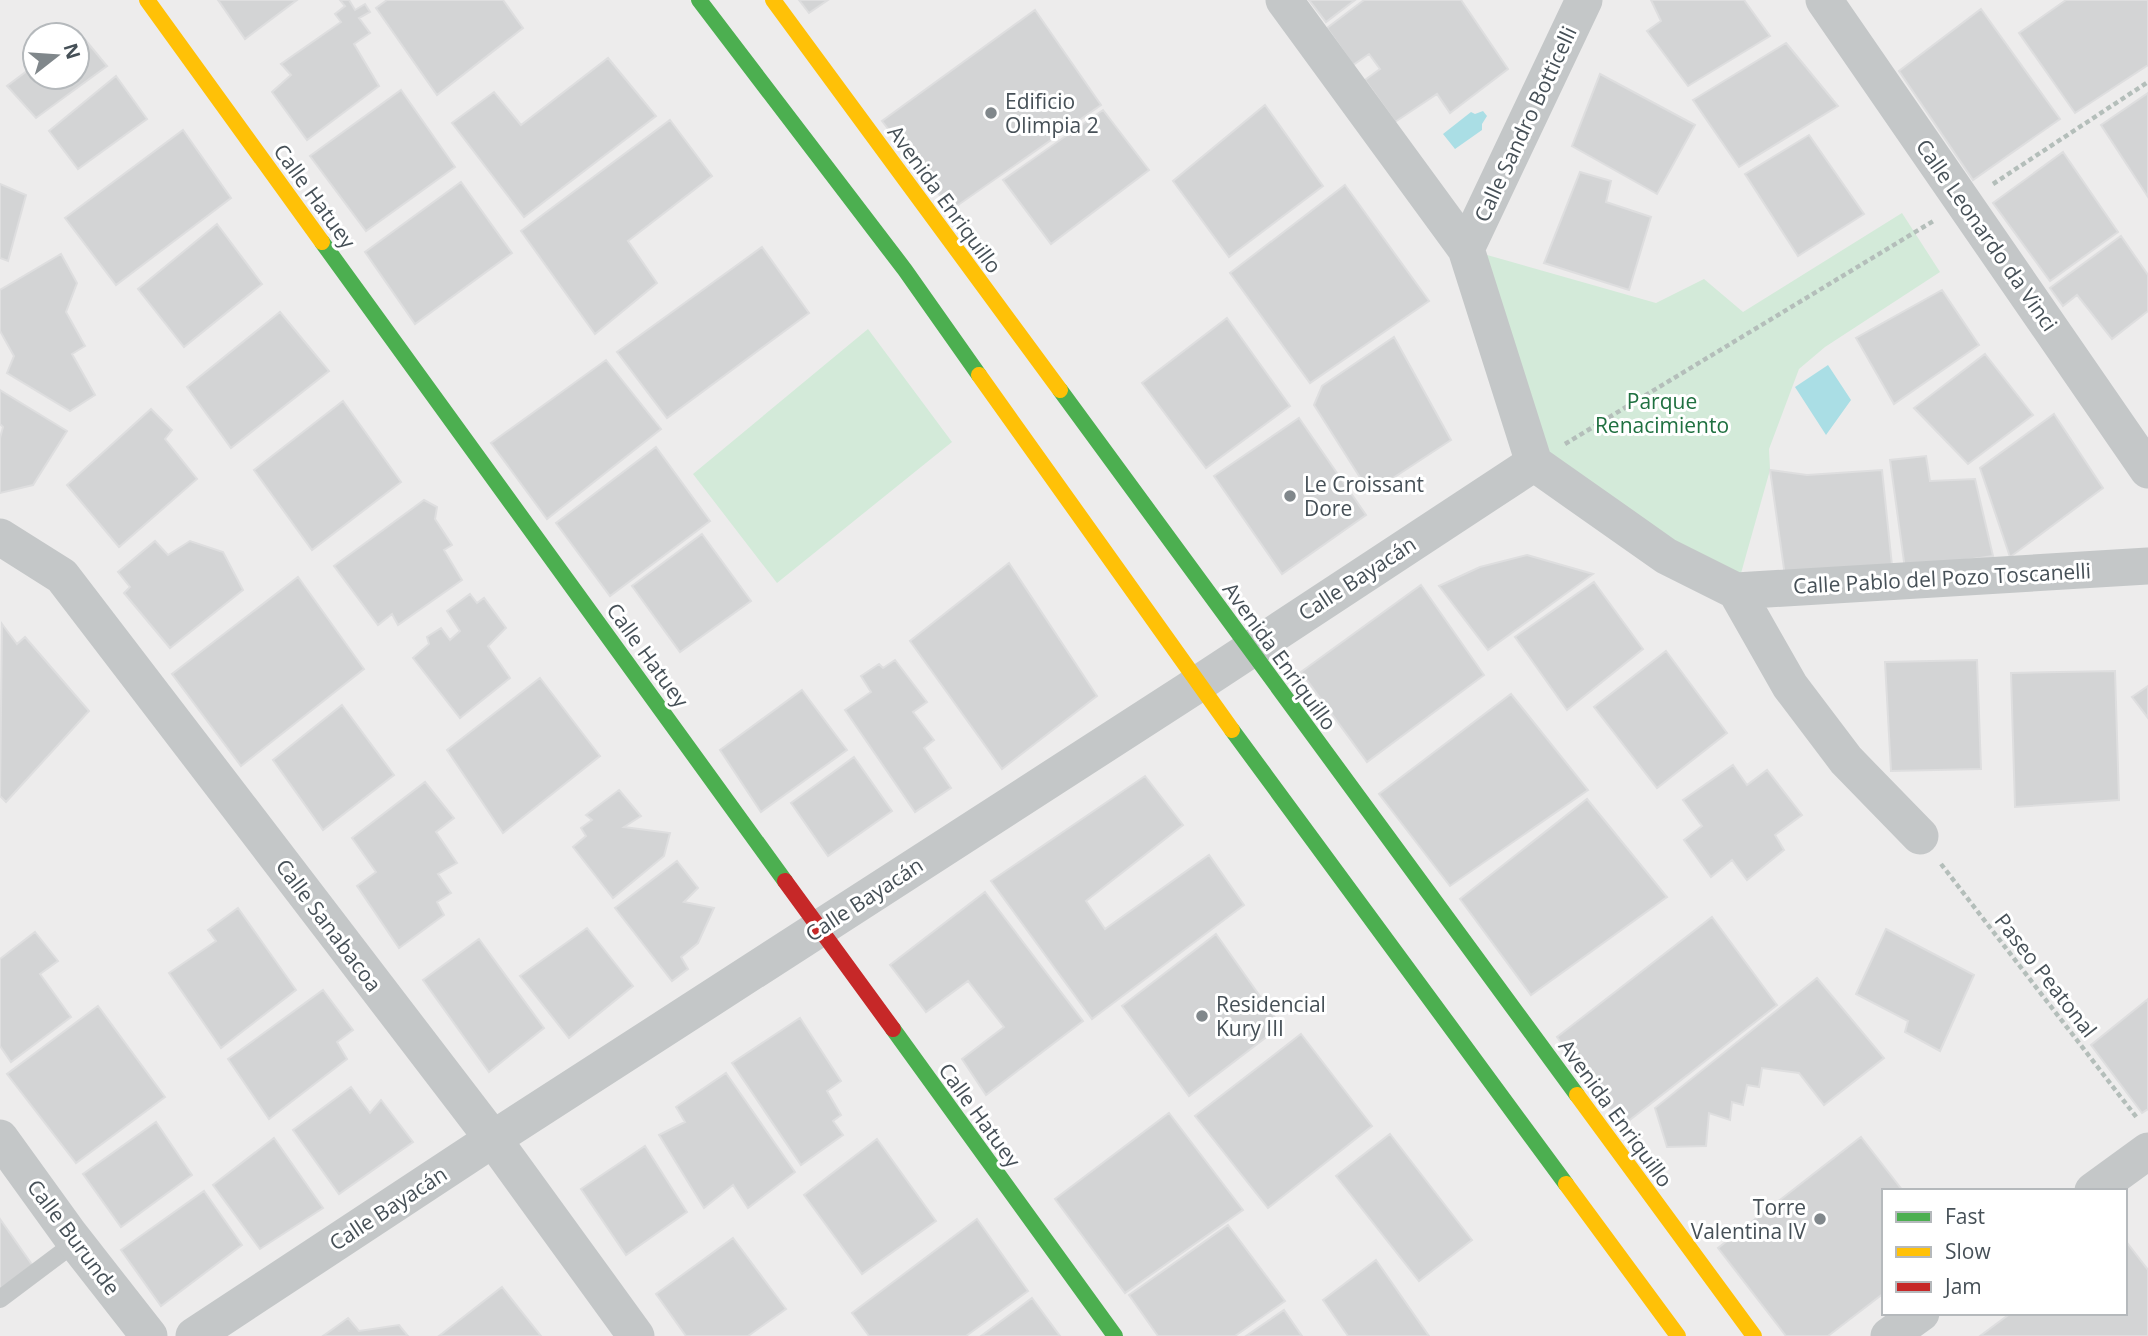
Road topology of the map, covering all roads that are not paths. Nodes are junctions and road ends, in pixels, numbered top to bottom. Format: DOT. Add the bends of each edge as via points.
graph roads {
  1 [pos="147,0"];
  2 [pos="699,0"];
  3 [pos="773,0"];
  4 [pos="1284,0"];
  5 [pos="1584,0"];
  6 [pos="1824,0"];
  7 [pos="1466,248"];
  8 [pos="1535,463"];
  9 [pos="2148,470"];
  10 [pos="0,537"];
  11 [pos="2148,566"];
  12 [pos="1736,591"];
  13 [pos="1249,649"];
  14 [pos="1198,684"];
  15 [pos="1920,836"];
  16 [pos="820,927"];
  17 [pos="0,1138"];
  18 [pos="493,1139"];
  19 [pos="2142,1155"];
  20 [pos="2097,1189"];
  21 [pos="76,1242"];
  22 [pos="0,1299"];
  23 [pos="1918,1315"];
  24 [pos="146,1335"];
  25 [pos="194,1336"];
  26 [pos="636,1336"];
  27 [pos="1115,1336"];
  28 [pos="1678,1336"];
  29 [pos="1754,1336"];
  30 [pos="1889,1336"];
  1 -- 16 [label="main road, Calle Hatuey"];
  2 -- 14 [label="main road" via="905,270"];
  3 -- 13 [label="main road, Avenida Enriquillo"];
  4 -- 7 [label="street"];
  5 -- 7 [label="street, Calle Sandro Botticelli"];
  6 -- 9 [label="street, Calle Leonardo da Vinci"];
  7 -- 8 [label="street"];
  8 -- 12 [label="street" via="1666,556"];
  8 -- 13 [label="street, Calle Bayacán"];
  10 -- 18 [label="street, Calle Sanabacoa" via="62,576"];
  11 -- 12 [label="street, Calle Pablo del Pozo Toscanelli"];
  12 -- 15 [label="street" via="1790,686 1846,760"];
  13 -- 14 [label="street, Calle Bayacán"];
  13 -- 29 [label="main road, Avenida Enriquillo"];
  14 -- 16 [label="street, Calle Bayacán"];
  14 -- 28 [label="main road"];
  16 -- 18 [label="street, Calle Bayacán"];
  16 -- 27 [label="main road, Calle Hatuey"];
  17 -- 21 [label="street, Calle Burunde"];
  18 -- 25 [label="street, Calle Bayacán"];
  18 -- 26 [label="street, Calle Sanabacoa"];
  19 -- 20 [label="street"];
  21 -- 22 [label="lane"];
  21 -- 24 [label="street, Calle Burunde"];
  23 -- 30 [label="street"];
}
